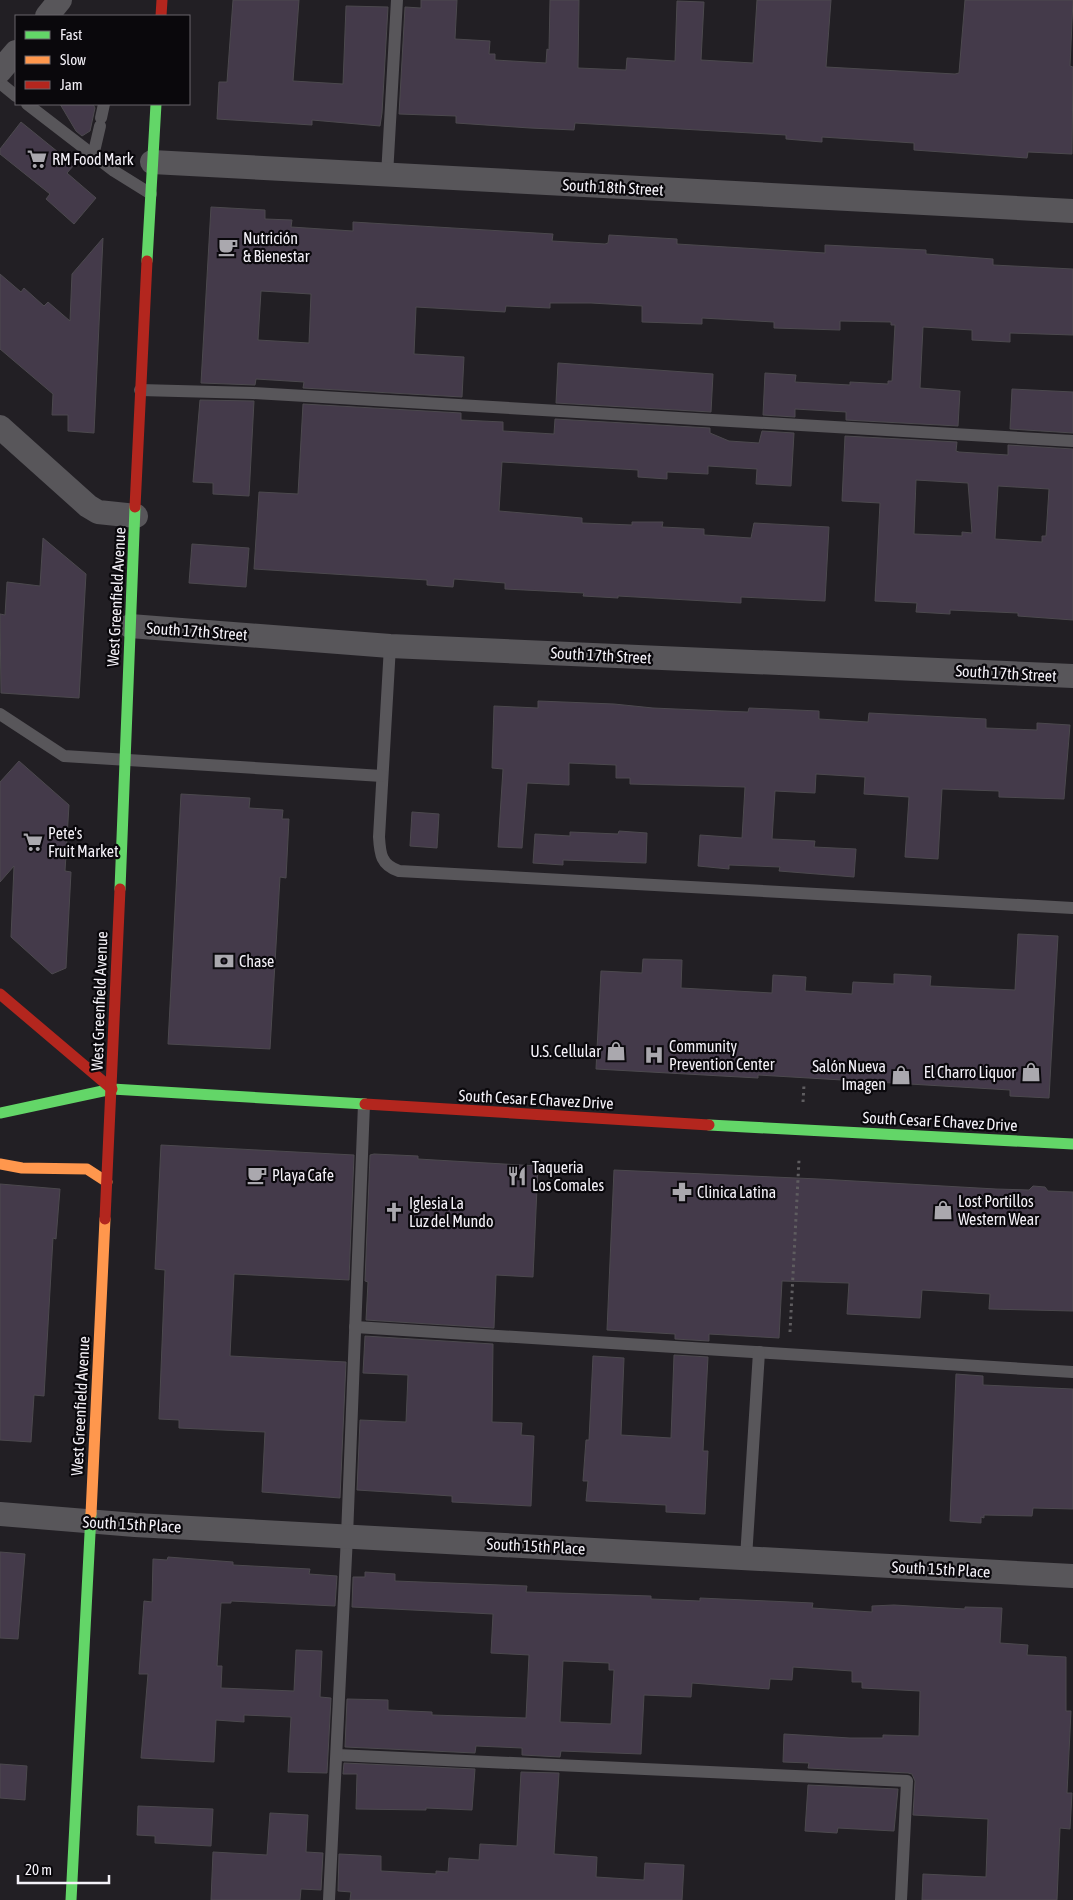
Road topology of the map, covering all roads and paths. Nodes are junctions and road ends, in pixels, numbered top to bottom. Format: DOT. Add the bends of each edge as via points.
graph roads {
  1 [pos="60,0"];
  2 [pos="162,0"];
  3 [pos="397,0"];
  4 [pos="47,15"];
  5 [pos="161,15"];
  6 [pos="15,53"];
  7 [pos="0,71"];
  8 [pos="0,84"];
  9 [pos="15,95"];
  10 [pos="28,105"];
  11 [pos="47,105"];
  12 [pos="104,105"];
  13 [pos="156,105"];
  14 [pos="41,115"];
  15 [pos="93,156"];
  16 [pos="152,162"];
  17 [pos="387,175"];
  18 [pos="151,194"];
  19 [pos="1073,211"];
  20 [pos="140,390"];
  21 [pos="0,427"];
  22 [pos="1073,441"];
  23 [pos="136,516"];
  24 [pos="130,626"];
  25 [pos="390,646"];
  26 [pos="1073,676"];
  27 [pos="0,714"];
  28 [pos="125,761"];
  29 [pos="382,776"];
  30 [pos="1073,908"];
  31 [pos="0,994"];
  32 [pos="804,1085"];
  33 [pos="112,1089"];
  34 [pos="803,1103"];
  35 [pos="364,1104"];
  36 [pos="0,1113"];
  37 [pos="1073,1144"];
  38 [pos="800,1160"];
  39 [pos="0,1164"];
  40 [pos="107,1182"];
  41 [pos="355,1327"];
  42 [pos="759,1352"];
  43 [pos="789,1354"];
  44 [pos="1073,1372"];
  45 [pos="0,1514"];
  46 [pos="91,1522"];
  47 [pos="347,1536"];
  48 [pos="746,1558"];
  49 [pos="1073,1576"];
  50 [pos="337,1755"];
  51 [pos="71,1900"];
  52 [pos="329,1900"];
  53 [pos="901,1900"];
  1 -- 4 [label="street"];
  2 -- 5 [label="main road"];
  3 -- 17 [label="lane"];
  6 -- 7 [label="street"];
  8 -- 9 [label="lane"];
  10 -- 14 [label="lane"];
  11 -- 14 [label="lane"];
  12 -- 15 [label="lane"];
  13 -- 16 [label="main road, West Greenfield Avenue"];
  14 -- 15 [label="lane" via="66,126"];
  15 -- 18 [label="lane"];
  16 -- 17 [label="street, South 18th Street"];
  16 -- 18 [label="main road, West Greenfield Avenue"];
  17 -- 19 [label="street, South 18th Street"];
  18 -- 20 [label="main road, West Greenfield Avenue"];
  20 -- 22 [label="lane" via="253,393"];
  20 -- 23 [label="main road, West Greenfield Avenue"];
  21 -- 23 [label="street" via="88,506 98,512"];
  23 -- 24 [label="main road, West Greenfield Avenue"];
  24 -- 25 [label="street, South 17th Street"];
  24 -- 28 [label="main road, West Greenfield Avenue"];
  25 -- 26 [label="street, South 17th Street"];
  25 -- 29 [label="lane"];
  27 -- 28 [label="lane" via="64,756"];
  28 -- 29 [label="lane"];
  28 -- 33 [label="main road, West Greenfield Avenue"];
  29 -- 30 [label="lane" via="380,856 389,868 399,871"];
  31 -- 33 [label="main road"];
  32 -- 34 [label="path"];
  33 -- 35 [label="main road, South Cesar E Chavez Drive"];
  33 -- 36 [label="main road, South Cesar E Chavez Drive"];
  33 -- 40 [label="main road, West Greenfield Avenue"];
  35 -- 37 [label="main road, South Cesar E Chavez Drive"];
  35 -- 41 [label="lane"];
  38 -- 43 [label="path"];
  39 -- 40 [label="main road" via="22,1168 87,1169"];
  40 -- 46 [label="main road, West Greenfield Avenue"];
  41 -- 42 [label="lane"];
  41 -- 47 [label="lane"];
  42 -- 43 [label="lane"];
  42 -- 48 [label="lane"];
  43 -- 44 [label="lane"];
  45 -- 46 [label="street, South 15th Place"];
  46 -- 47 [label="street, South 15th Place"];
  46 -- 51 [label="main road, West Greenfield Avenue"];
  47 -- 48 [label="street, South 15th Place"];
  47 -- 50 [label="lane"];
  48 -- 49 [label="street, South 15th Place"];
  50 -- 52 [label="lane"];
  50 -- 53 [label="lane" via="907,1781"];
}
